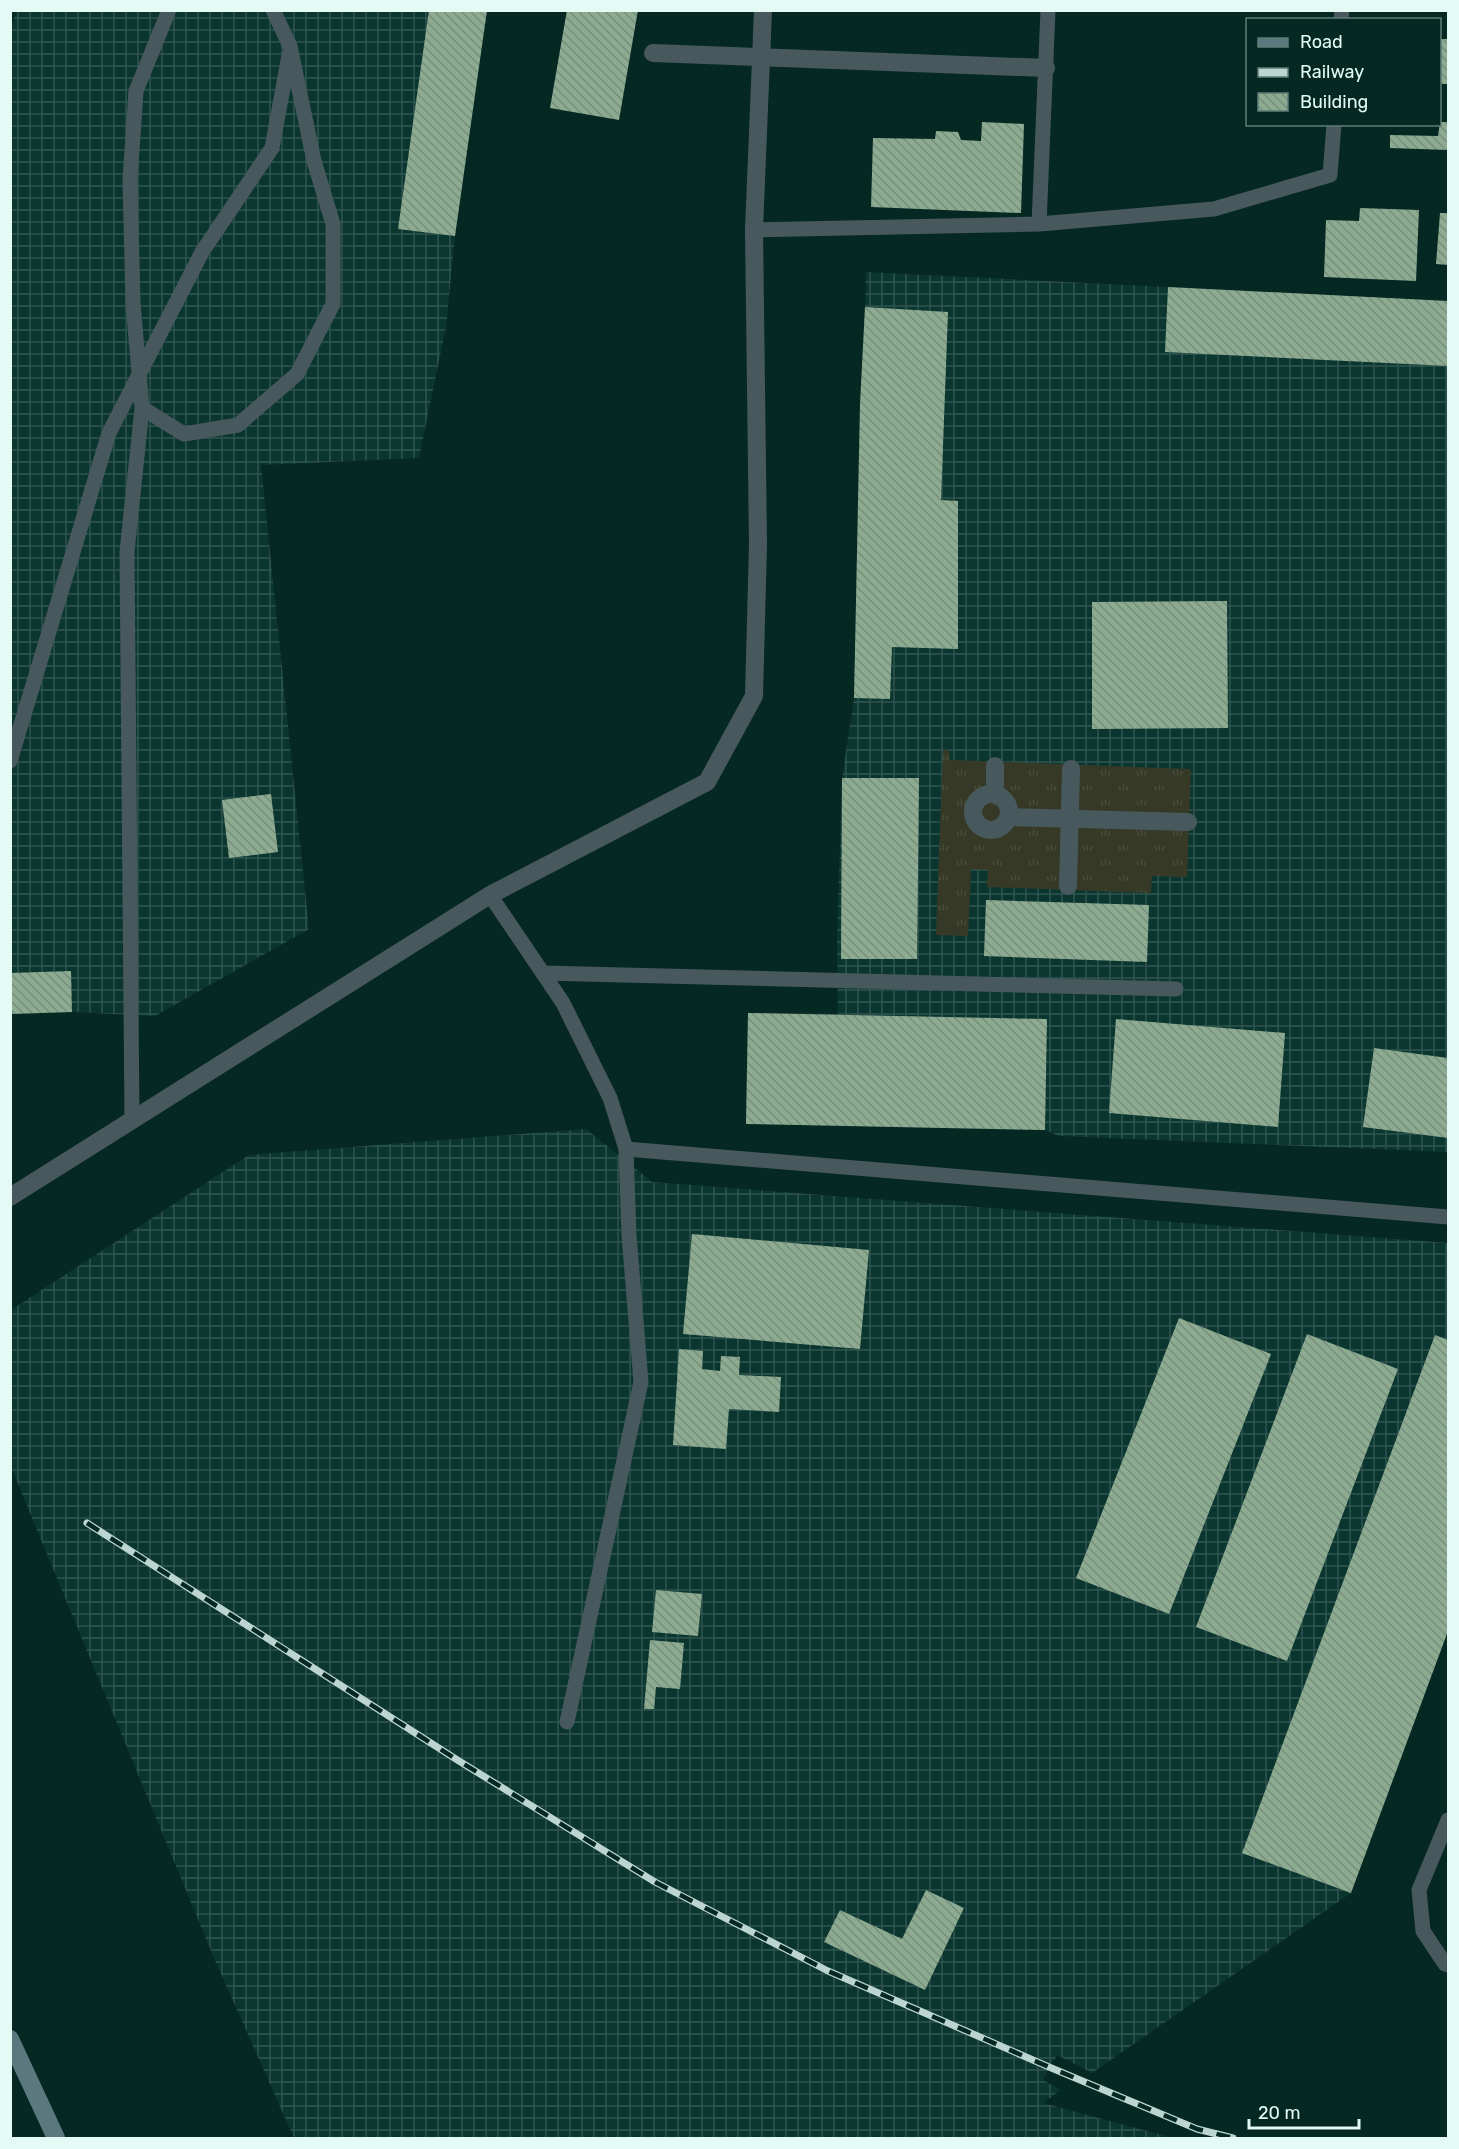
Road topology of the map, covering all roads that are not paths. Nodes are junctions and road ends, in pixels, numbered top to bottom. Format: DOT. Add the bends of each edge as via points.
graph roads {
  1 [pos="169,10"];
  2 [pos="273,10"];
  3 [pos="763,10"];
  4 [pos="1048,10"];
  5 [pos="290,46"];
  6 [pos="653,52"];
  7 [pos="761,57"];
  8 [pos="1046,68"];
  9 [pos="1334,126"];
  10 [pos="1038,224"];
  11 [pos="754,230"];
  12 [pos="139,375"];
  13 [pos="142,408"];
  14 [pos="10,761"];
  15 [pos="995,766"];
  16 [pos="1071,769"];
  17 [pos="995,794"];
  18 [pos="1008,817"];
  19 [pos="1070,819"];
  20 [pos="1188,822"];
  21 [pos="1068,886"];
  22 [pos="490,896"];
  23 [pos="543,973"];
  24 [pos="1176,989"];
  25 [pos="132,1120"];
  26 [pos="626,1149"];
  27 [pos="10,1197"];
  28 [pos="1449,1217"];
  29 [pos="567,1722"];
  30 [pos="1449,1820"];
  31 [pos="1449,1965"];
  32 [pos="10,2039"];
  33 [pos="56,2139"];
  1 -- 12 [label="lane" via="136,91 130,180"];
  2 -- 5 [label="lane"];
  3 -- 7 [label="street"];
  4 -- 8 [label="lane"];
  5 -- 12 [label="lane" via="272,148 202,252"];
  5 -- 13 [label="lane" via="314,161 333,224 333,304 297,374 238,424 184,434"];
  6 -- 7 [label="street"];
  7 -- 8 [label="street"];
  7 -- 11 [label="street"];
  8 -- 10 [label="lane"];
  9 -- 10 [label="lane" via="1330,175 1214,209"];
  10 -- 11 [label="lane"];
  11 -- 22 [label="street" via="758,544 754,696 707,782"];
  12 -- 13 [label="lane"];
  12 -- 14 [label="lane" via="110,433"];
  13 -- 25 [label="lane" via="127,552"];
  15 -- 17 [label="street"];
  16 -- 19 [label="street"];
  17 -- 18 [label="street" via="1008,806"];
  17 -- 18 [label="street" via="977,799 973,810 976,822 985,829 996,829"];
  18 -- 19 [label="street"];
  19 -- 20 [label="street"];
  19 -- 21 [label="street"];
  22 -- 23 [label="lane"];
  22 -- 25 [label="street"];
  23 -- 24 [label="lane"];
  23 -- 26 [label="lane" via="564,1004 610,1098"];
  25 -- 27 [label="street"];
  26 -- 28 [label="lane"];
  26 -- 29 [label="lane" via="641,1382"];
  30 -- 31 [label="lane" via="1419,1890 1423,1931"];
  32 -- 33 [label="main road"];
}
